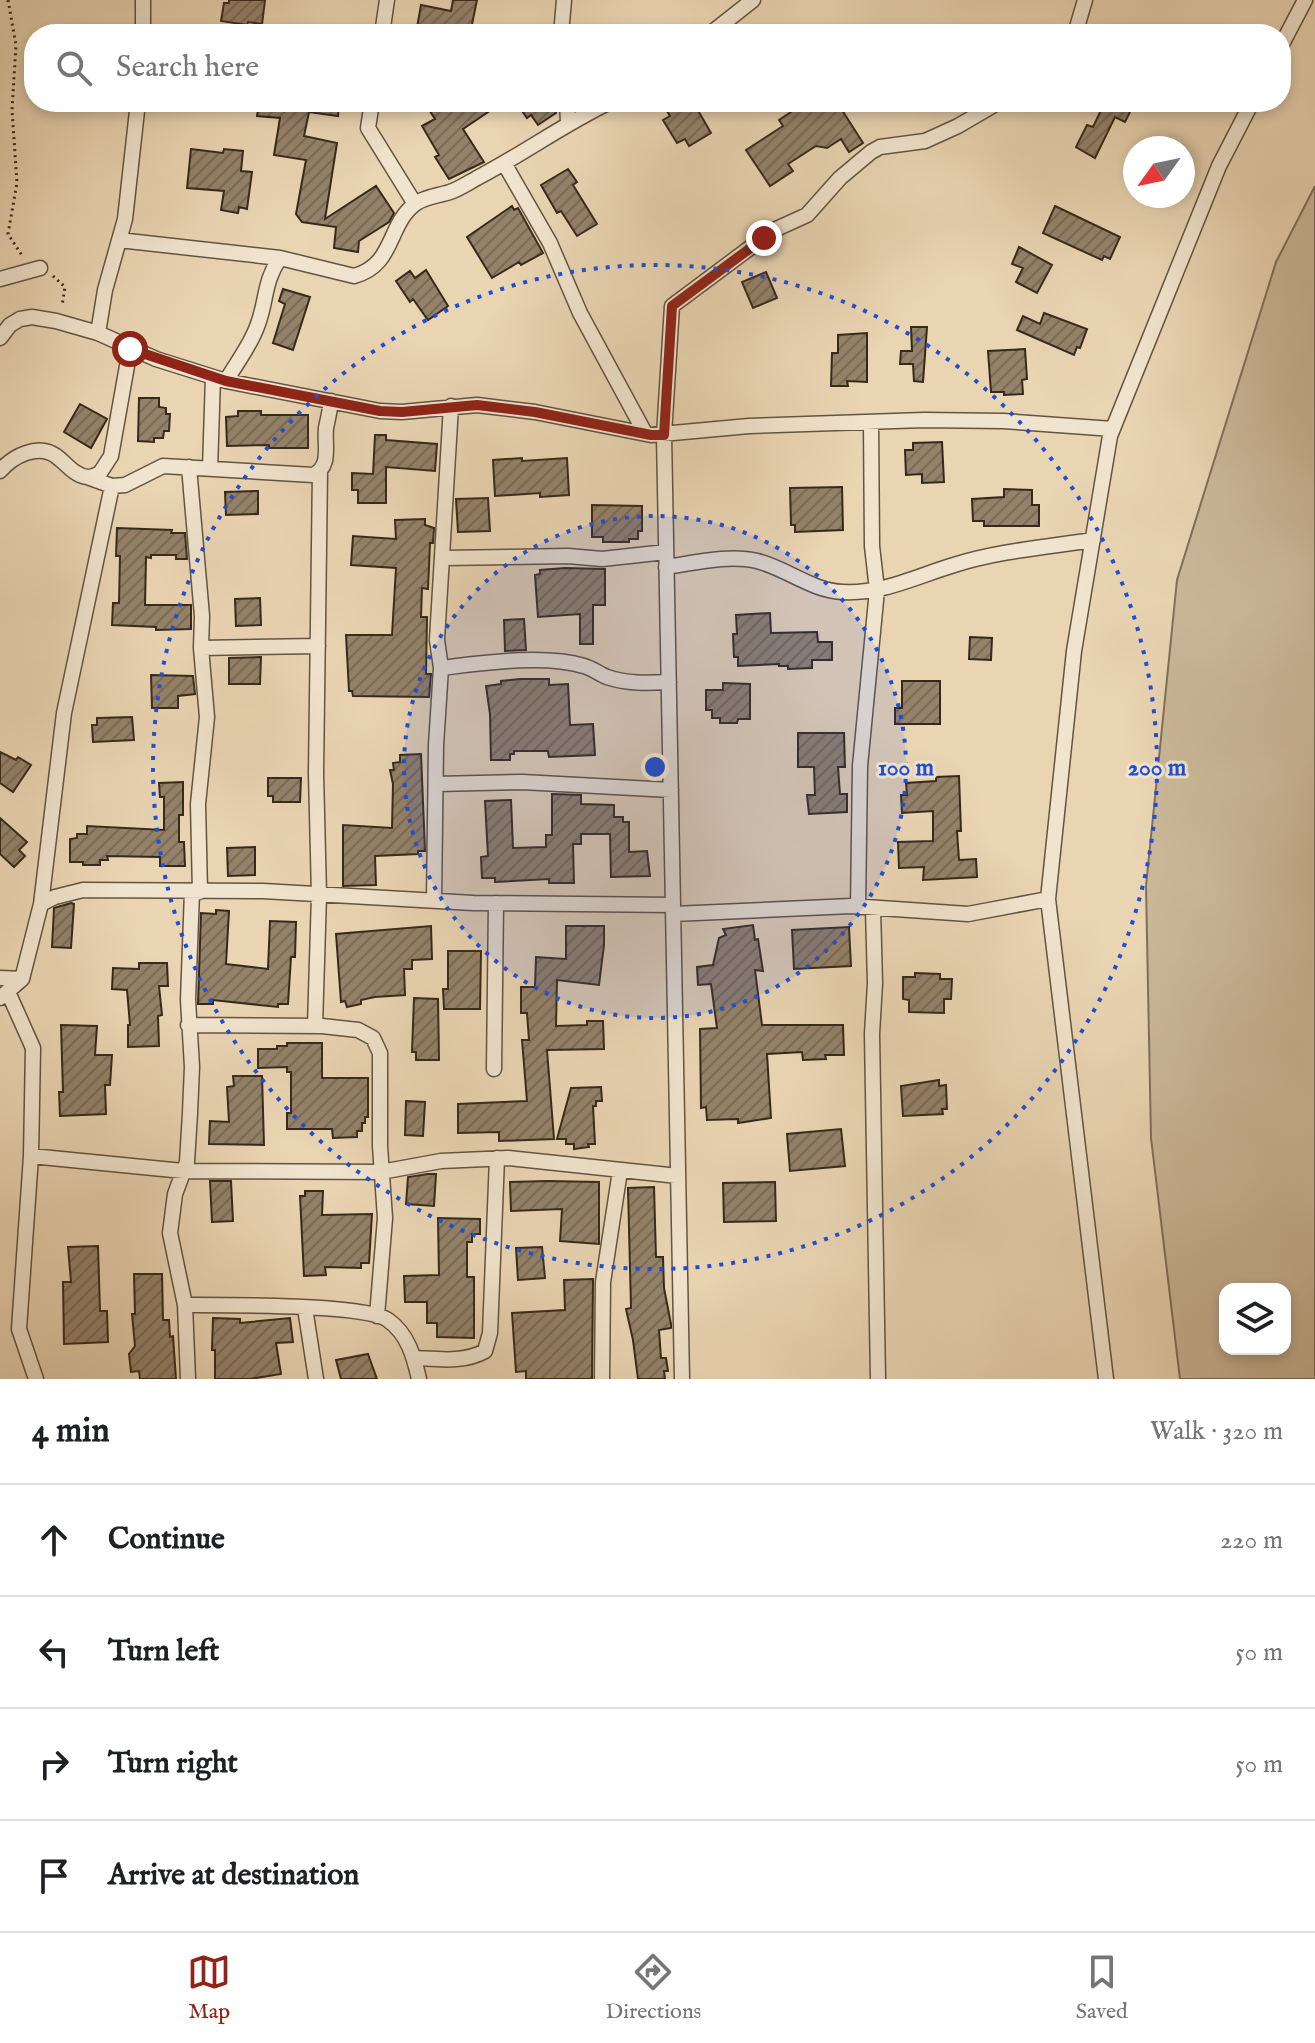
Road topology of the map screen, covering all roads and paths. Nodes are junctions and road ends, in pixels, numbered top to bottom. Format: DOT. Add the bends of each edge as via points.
graph roads {
  1 [pos="8,0"];
  2 [pos="143,0"];
  3 [pos="387,0"];
  4 [pos="564,0"];
  5 [pos="753,0"];
  6 [pos="1085,0"];
  7 [pos="1305,0"];
  8 [pos="143,24"];
  9 [pos="383,24"];
  10 [pos="562,24"];
  11 [pos="723,24"];
  12 [pos="1078,24"];
  13 [pos="1291,27"];
  14 [pos="137,112"];
  15 [pos="370,112"];
  16 [pos="568,112"];
  17 [pos="589,112"];
  18 [pos="982,112"];
  19 [pos="1247,112"];
  20 [pos="568,122"];
  21 [pos="504,163"];
  22 [pos="415,204"];
  23 [pos="119,240"];
  24 [pos="280,258"];
  25 [pos="40,268"];
  26 [pos="0,279"];
  27 [pos="56,321"];
  28 [pos="98,333"];
  29 [pos="0,338"];
  30 [pos="130,349"];
  31 [pos="220,379"];
  32 [pos="331,401"];
  33 [pos="451,406"];
  34 [pos="871,422"];
  35 [pos="1113,429"];
  36 [pos="645,433"];
  37 [pos="664,435"];
  38 [pos="189,467"];
  39 [pos="210,469"];
  40 [pos="0,471"];
  41 [pos="320,471"];
  42 [pos="87,477"];
  43 [pos="112,486"];
  44 [pos="1093,540"];
  45 [pos="444,558"];
  46 [pos="666,560"];
  47 [pos="877,590"];
  48 [pos="318,646"];
  49 [pos="201,648"];
  50 [pos="441,668"];
  51 [pos="669,682"];
  52 [pos="437,784"];
  53 [pos="671,790"];
  54 [pos="196,892"];
  55 [pos="319,895"];
  56 [pos="1048,899"];
  57 [pos="434,901"];
  58 [pos="496,903"];
  59 [pos="41,904"];
  60 [pos="866,908"];
  61 [pos="673,910"];
  62 [pos="0,978"];
  63 [pos="22,979"];
  64 [pos="4,995"];
  65 [pos="188,1025"];
  66 [pos="315,1026"];
  67 [pos="494,1069"];
  68 [pos="31,1156"];
  69 [pos="497,1158"];
  70 [pos="183,1171"];
  71 [pos="620,1171"];
  72 [pos="381,1172"];
  73 [pos="678,1176"];
  74 [pos="185,1305"];
  75 [pos="305,1308"];
  76 [pos="377,1316"];
  77 [pos="415,1358"];
  78 [pos="36,1379"];
  79 [pos="188,1379"];
  80 [pos="316,1379"];
  81 [pos="419,1379"];
  82 [pos="602,1379"];
  83 [pos="682,1379"];
  84 [pos="878,1379"];
  85 [pos="1106,1379"];
  1 -- 25 [label="path" via="16,45 12,110 17,183 8,234 21,255"];
  2 -- 8 [label="street"];
  3 -- 9 [label="street"];
  4 -- 10 [label="street"];
  5 -- 11 [label="street"];
  6 -- 12 [label="street"];
  7 -- 13 [label="street"];
  14 -- 23 [label="street"];
  15 -- 22 [label="street" via="368,128"];
  16 -- 20 [label="street"];
  17 -- 20 [label="street"];
  18 -- 37 [label="street" via="925,141 871,152 807,215 774,230 672,306"];
  19 -- 35 [label="street" via="1219,166"];
  20 -- 21 [label="street"];
  21 -- 22 [label="street"];
  21 -- 36 [label="street"];
  22 -- 24 [label="street" via="366,273 354,276"];
  23 -- 24 [label="street"];
  23 -- 28 [label="street"];
  24 -- 31 [label="street" via="270,272 252,339"];
  25 -- 26 [label="street"];
  25 -- 27 [label="path" via="65,287"];
  27 -- 28 [label="street"];
  27 -- 29 [label="street" via="20,319"];
  28 -- 30 [label="street"];
  30 -- 31 [label="street"];
  30 -- 42 [label="street" via="111,456 100,473"];
  31 -- 32 [label="street"];
  31 -- 39 [label="street"];
  32 -- 33 [label="street" via="402,412"];
  32 -- 41 [label="street"];
  33 -- 36 [label="street" via="535,412"];
  33 -- 45 [label="street"];
  34 -- 35 [label="street" via="1003,421"];
  34 -- 37 [label="street"];
  34 -- 47 [label="street"];
  35 -- 44 [label="street"];
  36 -- 37 [label="street"];
  37 -- 46 [label="street"];
  38 -- 39 [label="street"];
  38 -- 43 [label="street" via="163,466"];
  38 -- 49 [label="street"];
  39 -- 41 [label="street" via="297,475"];
  40 -- 42 [label="street" via="34,450 54,454"];
  41 -- 48 [label="street"];
  42 -- 43 [label="street"];
  43 -- 59 [label="street" via="64,713"];
  44 -- 47 [label="street" via="955,564"];
  44 -- 56 [label="street" via="1074,651"];
  45 -- 46 [label="street"];
  45 -- 50 [label="street" via="437,640"];
  46 -- 47 [label="street" via="759,561 840,592"];
  46 -- 51 [label="street"];
  47 -- 60 [label="street" via="860,766"];
  48 -- 49 [label="street"];
  48 -- 55 [label="street"];
  49 -- 54 [label="street" via="207,717"];
  50 -- 51 [label="street" via="535,661 585,666 634,684"];
  50 -- 52 [label="street"];
  51 -- 53 [label="street"];
  52 -- 53 [label="street" via="522,782"];
  52 -- 57 [label="street"];
  53 -- 61 [label="street"];
  54 -- 55 [label="street"];
  54 -- 59 [label="street" via="83,890"];
  54 -- 65 [label="street"];
  55 -- 57 [label="street"];
  55 -- 66 [label="street"];
  56 -- 60 [label="street" via="968,914"];
  56 -- 85 [label="street"];
  57 -- 58 [label="street"];
  58 -- 61 [label="street"];
  58 -- 67 [label="street"];
  59 -- 63 [label="street"];
  60 -- 61 [label="street"];
  60 -- 84 [label="street" via="875,983"];
  61 -- 73 [label="street"];
  62 -- 63 [label="street"];
  63 -- 64 [label="street"];
  64 -- 68 [label="street" via="33,1048"];
  65 -- 66 [label="street"];
  65 -- 70 [label="street" via="192,1067"];
  66 -- 72 [label="street" via="358,1030 373,1038 380,1053"];
  68 -- 70 [label="street"];
  68 -- 78 [label="street" via="19,1329"];
  69 -- 71 [label="street"];
  69 -- 72 [label="street"];
  69 -- 77 [label="street" via="485,1351 474,1357"];
  70 -- 72 [label="street"];
  70 -- 74 [label="street" via="170,1233"];
  71 -- 73 [label="street"];
  71 -- 82 [label="street" via="603,1282"];
  72 -- 76 [label="street" via="385,1218"];
  73 -- 83 [label="street"];
  74 -- 75 [label="street"];
  74 -- 79 [label="street"];
  75 -- 76 [label="street"];
  75 -- 80 [label="street"];
  76 -- 77 [label="street" via="402,1333"];
  77 -- 81 [label="street"];
}
